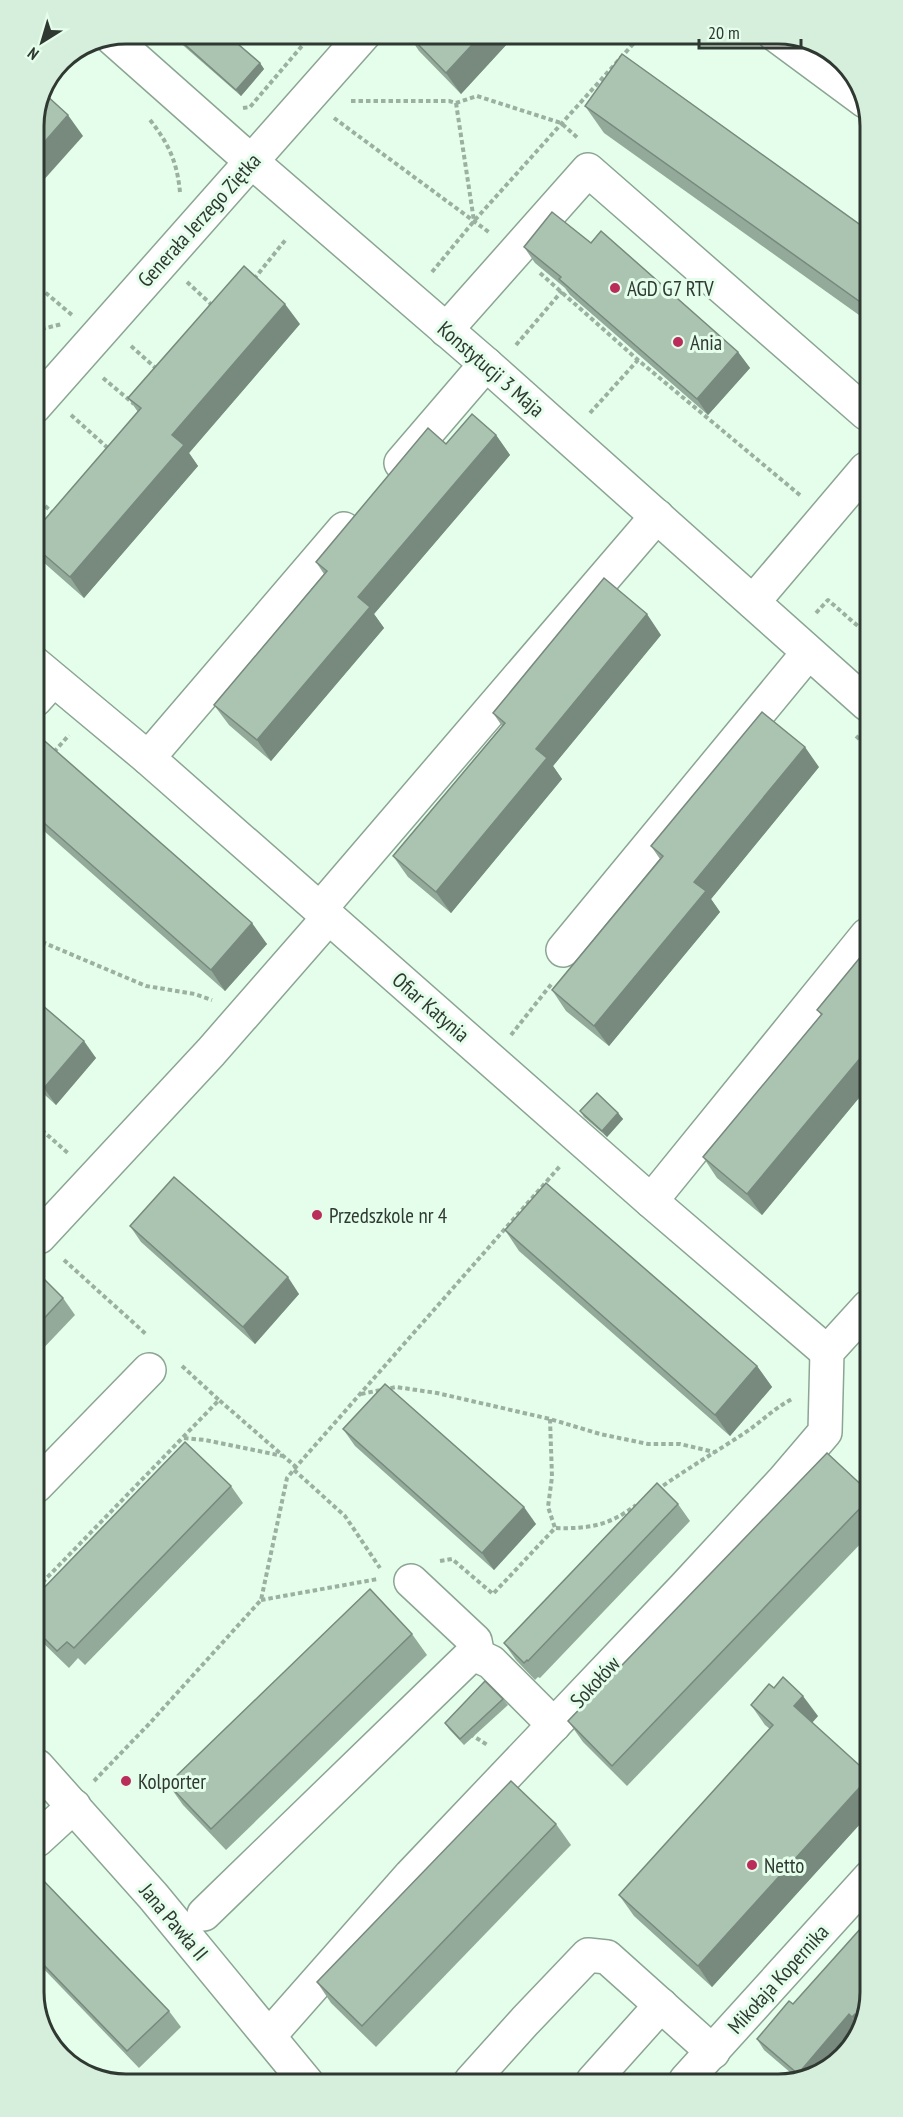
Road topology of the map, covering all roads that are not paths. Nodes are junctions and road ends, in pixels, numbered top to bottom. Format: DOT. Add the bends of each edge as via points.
graph roads {
  1 [pos="119,44"];
  2 [pos="354,44"];
  3 [pos="789,45"];
  4 [pos="852,91"];
  5 [pos="251,161"];
  6 [pos="446,330"];
  7 [pos="500,356"];
  8 [pos="49,408"];
  9 [pos="860,408"];
  10 [pos="860,476"];
  11 [pos="657,516"];
  12 [pos="753,602"];
  13 [pos="808,653"];
  14 [pos="44,683"];
  15 [pos="860,698"];
  16 [pos="148,758"];
  17 [pos="325,913"];
  18 [pos="860,944"];
  19 [pos="560,963"];
  20 [pos="651,1201"];
  21 [pos="44,1232"];
  22 [pos="860,1316"];
  23 [pos="827,1352"];
  24 [pos="162,1365"];
  25 [pos="44,1478"];
  26 [pos="399,1579"];
  27 [pos="478,1656"];
  28 [pos="554,1725"];
  29 [pos="44,1770"];
  30 [pos="84,1794"];
  31 [pos="44,1833"];
  32 [pos="860,1888"];
  33 [pos="204,1914"];
  34 [pos="661,2005"];
  35 [pos="269,2036"];
  36 [pos="713,2052"];
  37 [pos="299,2073"];
  38 [pos="478,2074"];
  39 [pos="600,2074"];
  40 [pos="692,2074"];
  1 -- 5 [label="street, Konstytucji 3 Maja"];
  2 -- 5 [label="street, Generała Jerzego Ziętka"];
  3 -- 4 [label="street"];
  5 -- 6 [label="street, Konstytucji 3 Maja"];
  5 -- 8 [label="street, Generała Jerzego Ziętka"];
  6 -- 7 [label="street, Konstytucji 3 Maja"];
  6 -- 9 [label="street" via="588,170"];
  7 -- 11 [label="street, Konstytucji 3 Maja"];
  7 -- 16 [label="street" via="371,498"];
  10 -- 12 [label="street"];
  11 -- 12 [label="street, Konstytucji 3 Maja"];
  11 -- 17 [label="street"];
  12 -- 13 [label="street, Konstytucji 3 Maja"];
  13 -- 15 [label="street, Konstytucji 3 Maja"];
  13 -- 19 [label="street"];
  14 -- 16 [label="street, Ofiar Katynia"];
  16 -- 17 [label="street, Ofiar Katynia"];
  17 -- 20 [label="street, Ofiar Katynia"];
  17 -- 21 [label="street" via="261,996"];
  18 -- 20 [label="street"];
  20 -- 23 [label="street, Ofiar Katynia"];
  22 -- 23 [label="street"];
  23 -- 28 [label="street, Sokołów" via="825,1432"];
  24 -- 25 [label="street"];
  26 -- 27 [label="street" via="475,1641"];
  27 -- 28 [label="street" via="491,1662"];
  27 -- 33 [label="street" via="468,1658"];
  28 -- 35 [label="street, Sokołów" via="411,1875"];
  29 -- 30 [label="street, Jana Pawła II"];
  30 -- 31 [label="street"];
  30 -- 35 [label="street, Jana Pawła II" via="153,1896"];
  32 -- 36 [label="street, Mikołaja Kopernika"];
  34 -- 36 [label="street"];
  34 -- 38 [label="street" via="607,1957 588,1955"];
  34 -- 39 [label="street"];
  35 -- 37 [label="street, Jana Pawła II"];
  36 -- 40 [label="street, Mikołaja Kopernika"];
}
